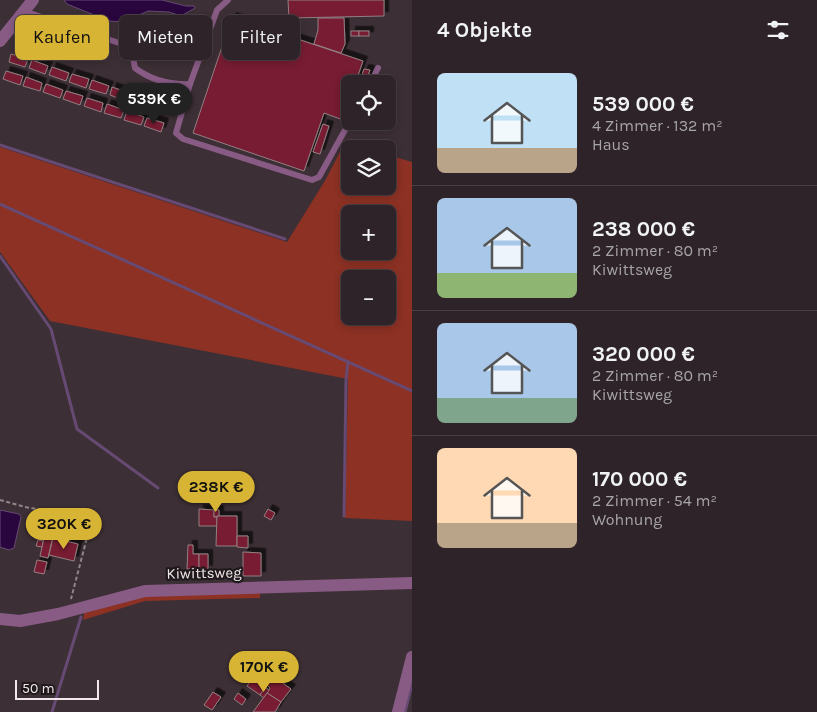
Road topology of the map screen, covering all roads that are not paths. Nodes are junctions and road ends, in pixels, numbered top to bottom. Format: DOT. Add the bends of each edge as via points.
graph roads {
  1 [pos="33,0"];
  2 [pos="228,0"];
  3 [pos="24,11"];
  4 [pos="212,24"];
  5 [pos="0,41"];
  6 [pos="119,43"];
  7 [pos="133,60"];
  8 [pos="199,60"];
  9 [pos="378,68"];
  10 [pos="374,75"];
  11 [pos="190,84"];
  12 [pos="345,130"];
  13 [pos="412,583"];
  14 [pos="0,619"];
  15 [pos="412,657"];
  16 [pos="398,712"];
  1 -- 3 [label="street"];
  2 -- 4 [label="lane" via="217,10"];
  3 -- 5 [label="street"];
  3 -- 6 [label="lane"];
  7 -- 11 [label="lane" via="135,68 144,75 174,85"];
  8 -- 11 [label="lane"];
  9 -- 10 [label="lane"];
  11 -- 12 [label="lane" via="176,133 183,139 312,180 320,177"];
  13 -- 14 [label="street, Kiwittsweg" via="146,591 20,621"];
  15 -- 16 [label="street"];
}
